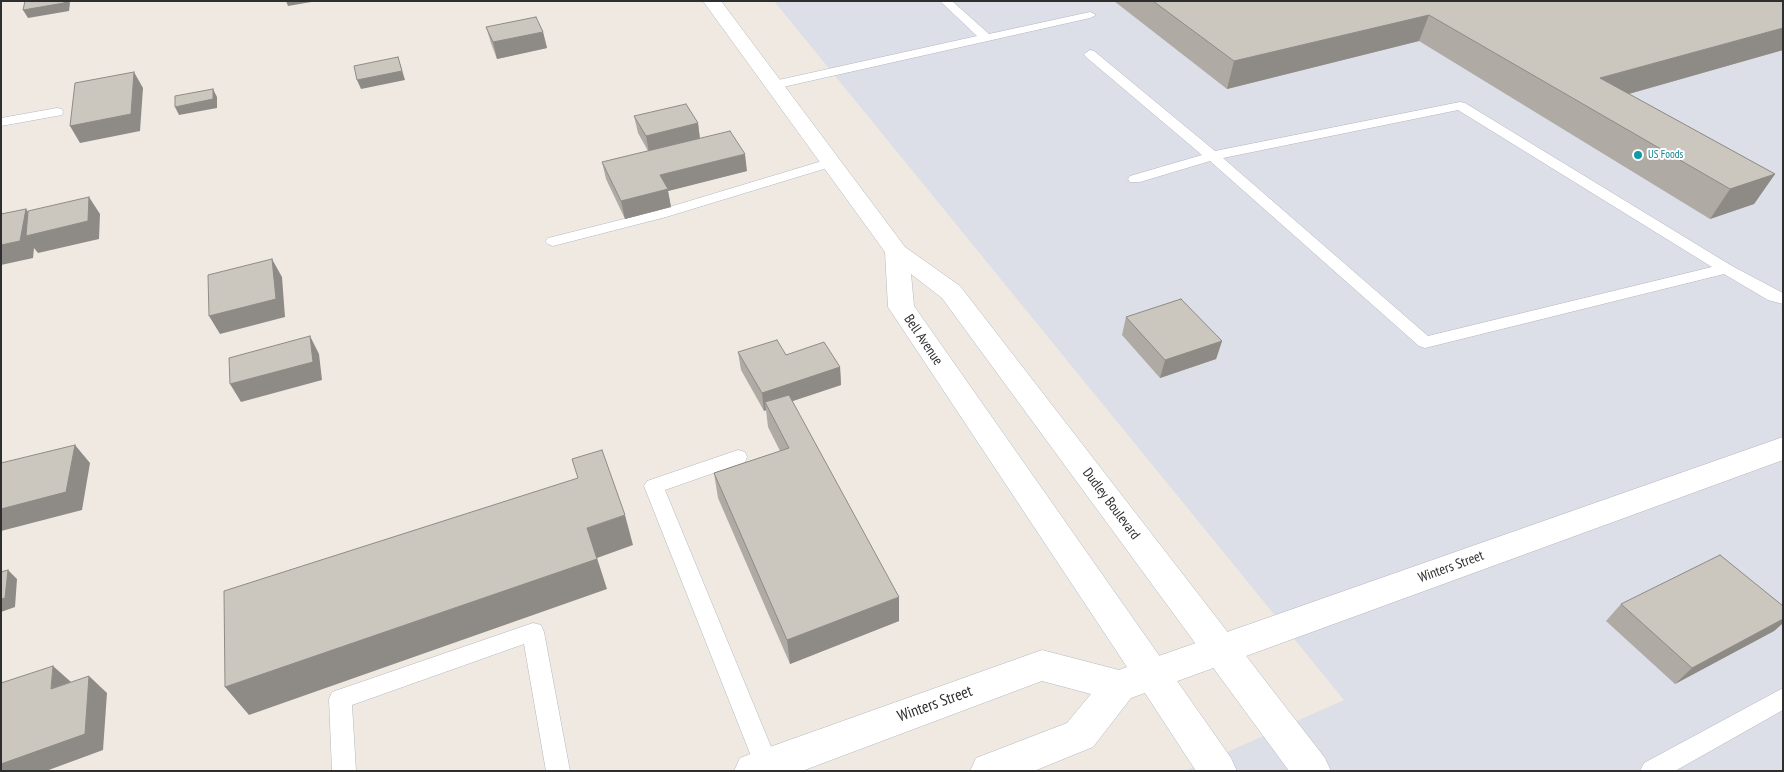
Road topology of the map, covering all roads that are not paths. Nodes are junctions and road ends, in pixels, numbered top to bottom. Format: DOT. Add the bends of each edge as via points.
graph roads {
  1 [pos="712,1"];
  2 [pos="945,1"];
  3 [pos="1090,15"];
  4 [pos="985,38"];
  5 [pos="1090,54"];
  6 [pos="774,85"];
  7 [pos="57,112"];
  8 [pos="1,122"];
  9 [pos="1212,156"];
  10 [pos="832,162"];
  11 [pos="1135,179"];
  12 [pos="553,240"];
  13 [pos="897,252"];
  14 [pos="1726,269"];
  15 [pos="1780,301"];
  16 [pos="1783,448"];
  17 [pos="738,458"];
  18 [pos="1222,650"];
  19 [pos="1153,674"];
  20 [pos="1119,686"];
  21 [pos="1783,698"];
  22 [pos="760,768"];
  23 [pos="344,771"];
  24 [pos="558,771"];
  25 [pos="989,771"];
  26 [pos="1218,771"];
  27 [pos="1312,771"];
  28 [pos="1652,771"];
  1 -- 6 [label="main road"];
  2 -- 4 [label="lane"];
  3 -- 4 [label="lane"];
  4 -- 6 [label="lane"];
  5 -- 9 [label="lane"];
  6 -- 10 [label="main road"];
  7 -- 8 [label="lane"];
  9 -- 11 [label="lane"];
  9 -- 14 [label="lane" via="1460,106"];
  9 -- 14 [label="lane" via="1425,342"];
  10 -- 12 [label="lane" via="661,214"];
  10 -- 13 [label="main road"];
  13 -- 18 [label="main road, Dudley Boulevard" via="951,292"];
  13 -- 19 [label="main road, Bell Avenue" via="901,307"];
  14 -- 15 [label="lane"];
  16 -- 18 [label="main road, Winters Street"];
  17 -- 22 [label="lane" via="654,486"];
  18 -- 19 [label="main road, Winters Street"];
  18 -- 27 [label="main road, Dudley Boulevard"];
  19 -- 20 [label="main road, Winters Street"];
  19 -- 26 [label="main road"];
  20 -- 22 [label="main road, Winters Street" via="1042,665"];
  20 -- 25 [label="main road" via="1080,736"];
  21 -- 28 [label="lane"];
  23 -- 24 [label="lane" via="340,699 533,632"];
}
